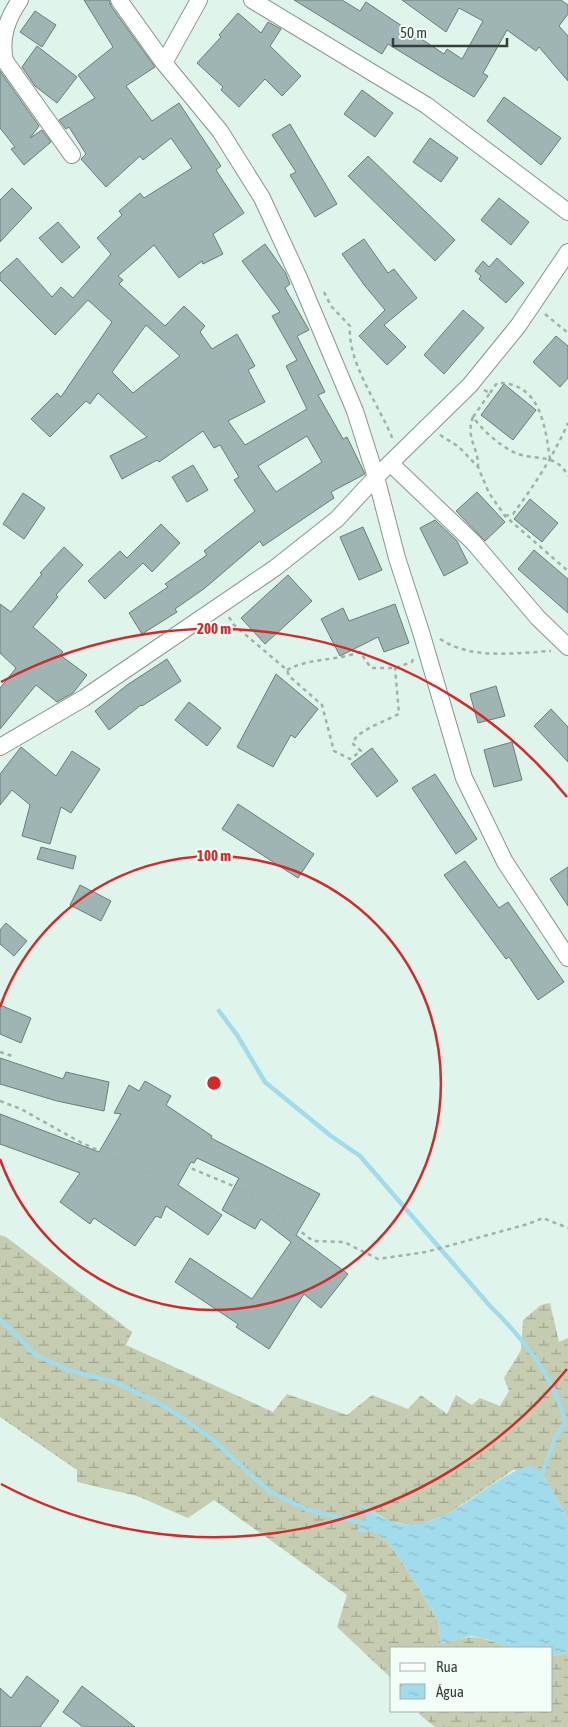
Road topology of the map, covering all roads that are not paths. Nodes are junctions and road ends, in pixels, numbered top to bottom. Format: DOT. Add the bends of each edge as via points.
graph roads {
  1 [pos="20,0"];
  2 [pos="119,0"];
  3 [pos="199,0"];
  4 [pos="252,0"];
  5 [pos="164,63"];
  6 [pos="72,155"];
  7 [pos="568,212"];
  8 [pos="568,252"];
  9 [pos="390,463"];
  10 [pos="376,477"];
  11 [pos="562,649"];
  12 [pos="0,747"];
  13 [pos="568,958"];
  1 -- 6 [label="street" via="3,32 5,61"];
  2 -- 5 [label="street"];
  3 -- 5 [label="street"];
  4 -- 7 [label="street" via="426,105"];
  5 -- 10 [label="street" via="220,131 262,198 355,411"];
  8 -- 9 [label="street" via="518,326 470,384"];
  9 -- 10 [label="street"];
  9 -- 11 [label="street" via="473,542"];
  10 -- 12 [label="street" via="337,519 275,568 84,698"];
  10 -- 13 [label="street" via="397,558 464,778 505,862"];
}
